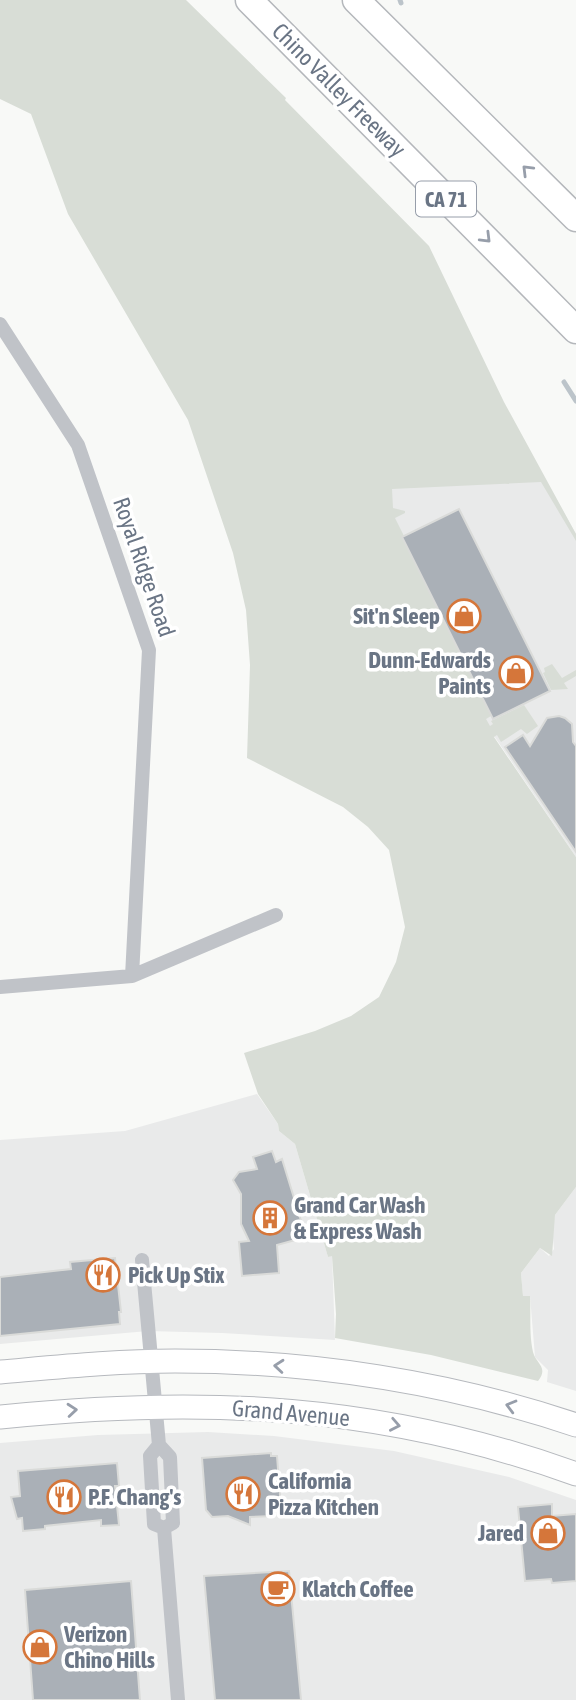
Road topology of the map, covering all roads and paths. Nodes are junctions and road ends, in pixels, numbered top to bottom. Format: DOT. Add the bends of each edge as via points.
graph roads {
  1 [pos="249,0"];
  2 [pos="356,0"];
  3 [pos="576,218"];
  4 [pos="0,324"];
  5 [pos="576,330"];
  6 [pos="276,915"];
  7 [pos="132,976"];
  8 [pos="0,987"];
  9 [pos="142,1259"];
  10 [pos="151,1362"];
  11 [pos="0,1372"];
  12 [pos="156,1405"];
  13 [pos="0,1417"];
  14 [pos="576,1425"];
  15 [pos="576,1474"];
  16 [pos="178,1700"];
  1 -- 5 [label="highway, Chino Valley Freeway / CA 71, one-way"];
  3 -- 2 [label="highway, one-way"];
  4 -- 7 [label="street, Royal Ridge Road" via="78,445 149,650"];
  6 -- 7 [label="street"];
  7 -- 8 [label="street"];
  9 -- 10 [label="street"];
  10 -- 11 [label="main road, Grand Avenue"];
  10 -- 12 [label="street"];
  14 -- 10 [label="main road, Grand Avenue, one-way" via="479,1398 375,1377 270,1365"];
  13 -- 12 [label="main road, Grand Avenue, one-way"];
  12 -- 15 [label="main road, Grand Avenue, one-way" via="276,1409 386,1423 467,1440"];
  12 -- 16 [label="street" via="159,1445 170,1457 173,1523 164,1528"];
}
